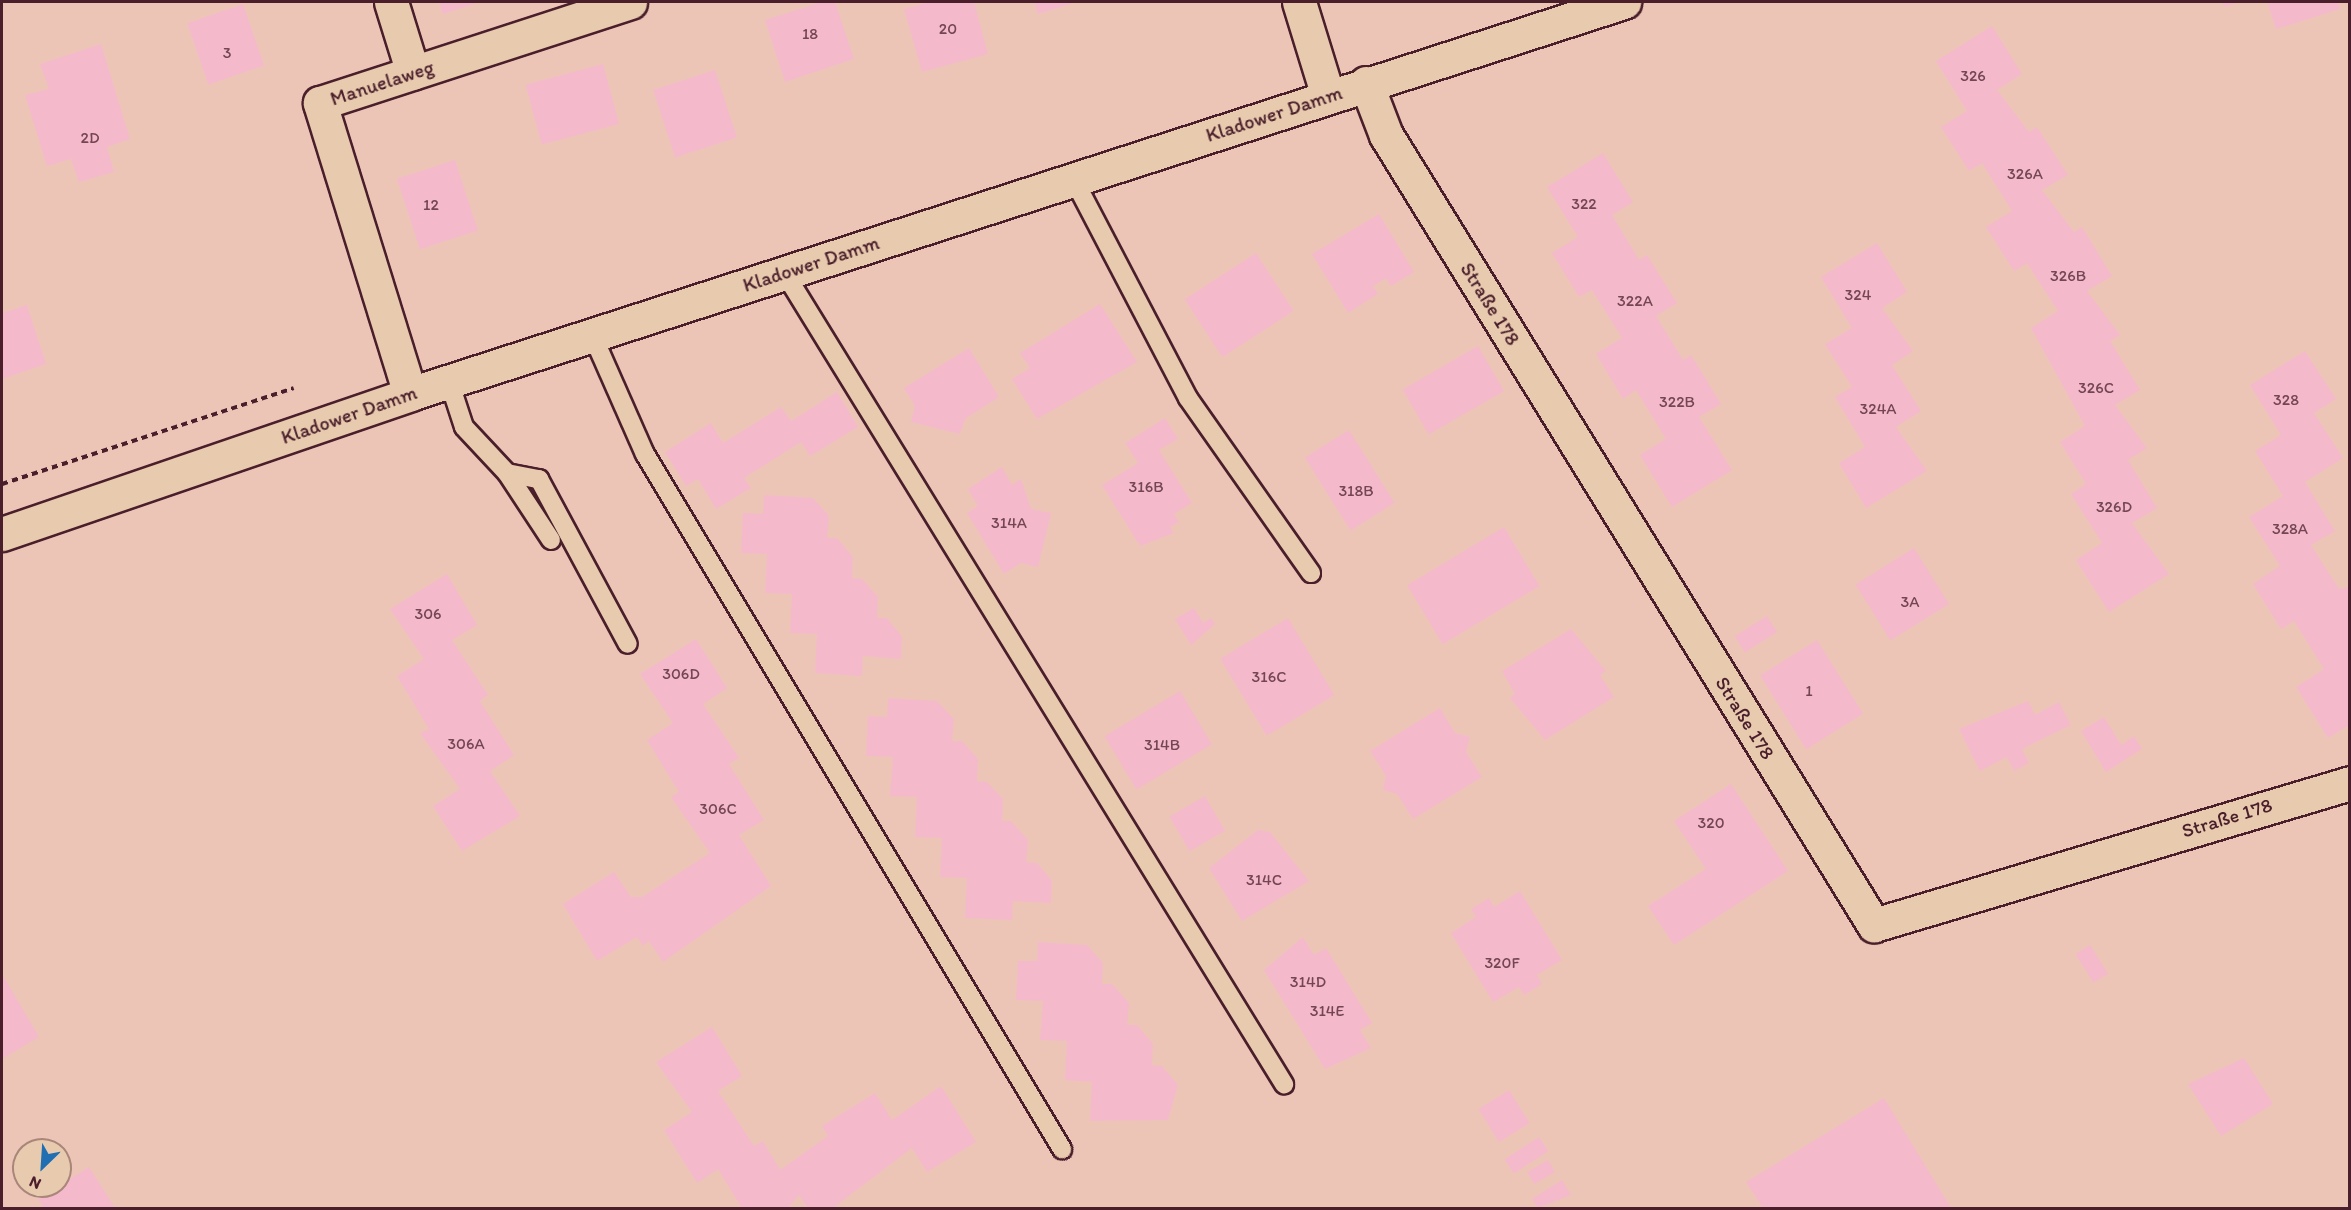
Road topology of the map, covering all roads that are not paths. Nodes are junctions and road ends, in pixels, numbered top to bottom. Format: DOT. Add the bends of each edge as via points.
graph roads {
  1 [pos="391,2"];
  2 [pos="630,2"];
  3 [pos="1299,2"];
  4 [pos="1624,2"];
  5 [pos="413,73"];
  6 [pos="1366,83"];
  7 [pos="1328,96"];
  8 [pos="1073,178"];
  9 [pos="784,273"];
  10 [pos="592,334"];
  11 [pos="449,381"];
  12 [pos="410,394"];
  13 [pos="507,473"];
  14 [pos="2,534"];
  15 [pos="551,540"];
  16 [pos="1311,573"];
  17 [pos="628,644"];
  18 [pos="2349,783"];
  19 [pos="1284,1084"];
  20 [pos="1062,1149"];
  1 -- 5 [label="street"];
  2 -- 5 [label="street, Manuelaweg"];
  3 -- 7 [label="street"];
  4 -- 6 [label="street, Kladower Damm"];
  5 -- 12 [label="street, Manuelaweg" via="320,103"];
  6 -- 7 [label="street, Kladower Damm"];
  6 -- 18 [label="street, Straße 178" via="1386,135 1874,925"];
  7 -- 8 [label="street, Kladower Damm"];
  8 -- 9 [label="street, Kladower Damm"];
  8 -- 16 [label="lane" via="1188,398"];
  9 -- 10 [label="street, Kladower Damm"];
  9 -- 19 [label="lane"];
  10 -- 11 [label="street, Kladower Damm"];
  10 -- 20 [label="lane" via="645,454"];
  11 -- 12 [label="street, Kladower Damm"];
  11 -- 13 [label="lane" via="464,427"];
  12 -- 14 [label="street, Kladower Damm"];
  13 -- 15 [label="lane"];
  13 -- 17 [label="lane" via="539,479"];
}
